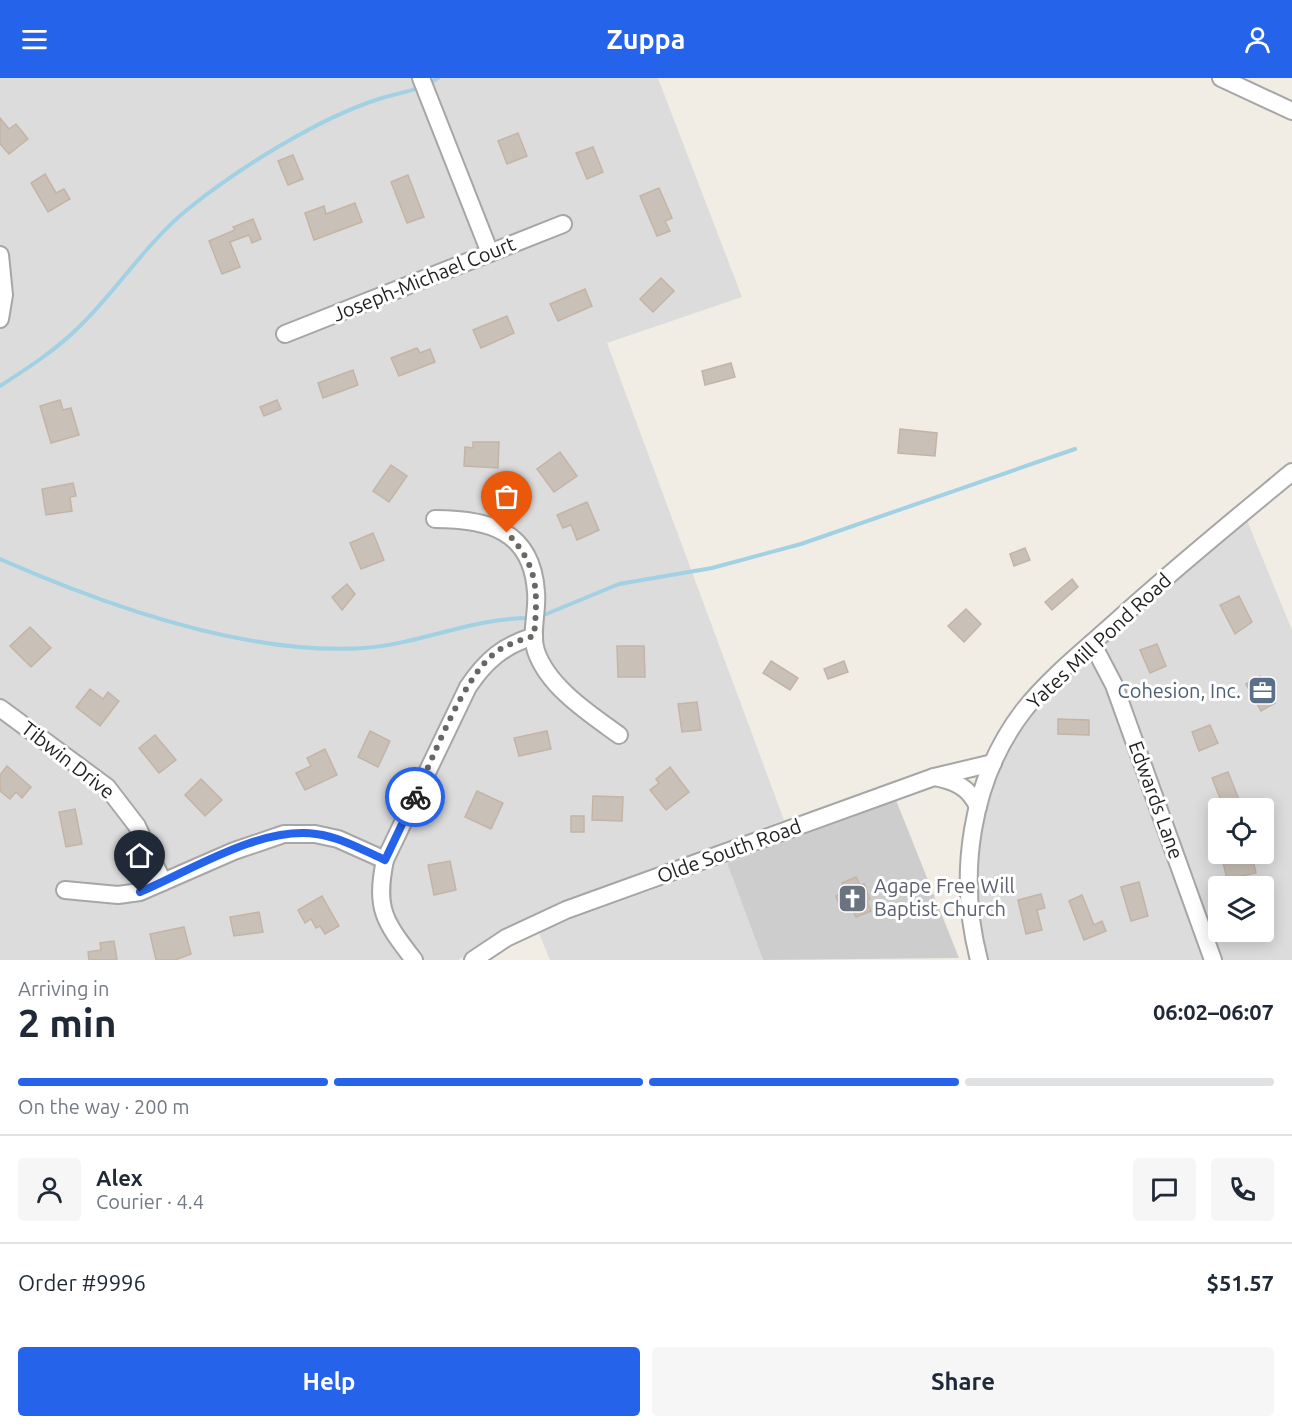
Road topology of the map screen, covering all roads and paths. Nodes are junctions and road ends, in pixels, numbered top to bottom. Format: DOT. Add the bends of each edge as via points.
graph roads {
  1 [pos="421,78"];
  2 [pos="1221,78"];
  3 [pos="1292,111"];
  4 [pos="563,224"];
  5 [pos="490,253"];
  6 [pos="0,255"];
  7 [pos="0,319"];
  8 [pos="285,334"];
  9 [pos="1292,472"];
  10 [pos="435,519"];
  11 [pos="534,636"];
  12 [pos="1092,644"];
  13 [pos="0,708"];
  14 [pos="619,735"];
  15 [pos="993,763"];
  16 [pos="934,777"];
  17 [pos="978,807"];
  18 [pos="385,860"];
  19 [pos="163,882"];
  20 [pos="65,890"];
  21 [pos="414,960"];
  22 [pos="473,960"];
  23 [pos="979,960"];
  24 [pos="1213,960"];
  1 -- 5 [label="street"];
  2 -- 3 [label="street"];
  4 -- 5 [label="street, Joseph-Michael Court"];
  5 -- 8 [label="street, Joseph-Michael Court"];
  6 -- 7 [label="street" via="4,285"];
  9 -- 12 [label="street, Yates Mill Pond Road" via="1162,579"];
  10 -- 11 [label="street" via="486,523 507,533 521,548 533,569 537,592"];
  11 -- 14 [label="street" via="547,670 567,693"];
  11 -- 18 [label="street" via="495,653 468,687"];
  12 -- 15 [label="street, Yates Mill Pond Road" via="1025,710"];
  12 -- 24 [label="street, Edwards Lane" via="1114,685"];
  13 -- 19 [label="street, Tibwin Drive" via="69,757 115,796 137,826"];
  15 -- 16 [label="street, Olde South Road"];
  15 -- 17 [label="street, Yates Mill Pond Road"];
  16 -- 17 [label="street" via="951,780 968,790"];
  16 -- 22 [label="street, Olde South Road" via="566,910 507,938"];
  17 -- 23 [label="street, Yates Mill Pond Road" via="968,863 968,903"];
  18 -- 19 [label="street" via="338,839 284,834 263,839"];
  18 -- 21 [label="street" via="379,888 381,905 390,929"];
  19 -- 20 [label="street" via="140,892 118,895"];
}
